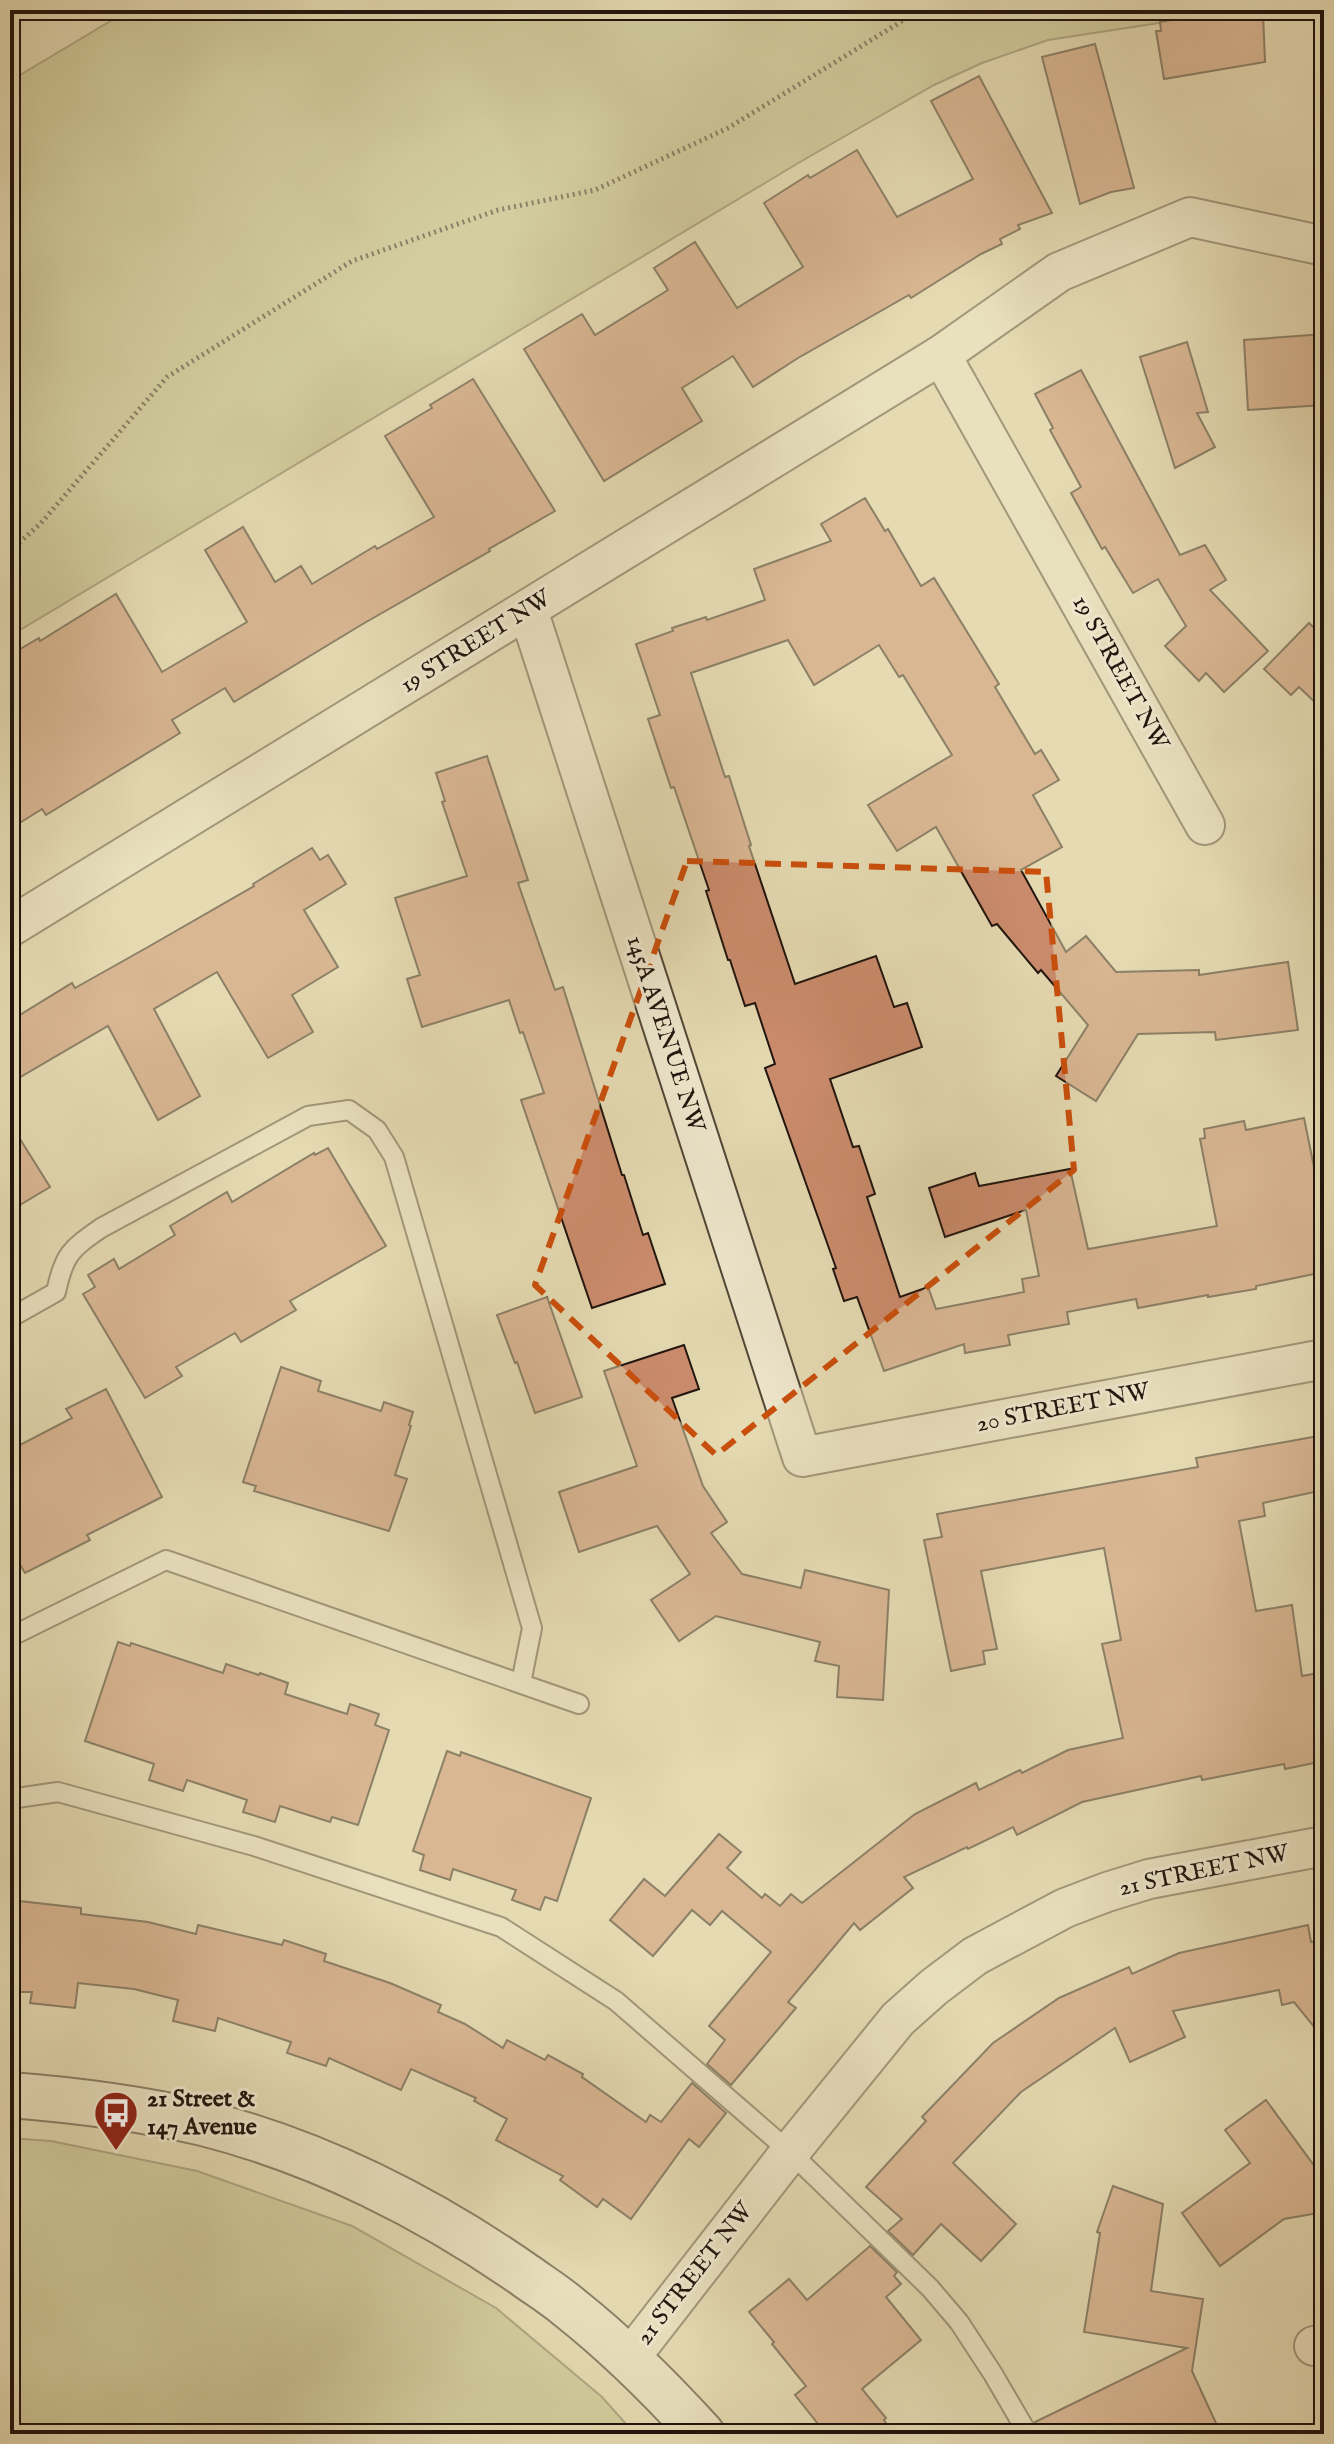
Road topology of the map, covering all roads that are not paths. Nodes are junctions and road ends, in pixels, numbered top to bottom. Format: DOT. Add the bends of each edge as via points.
graph roads {
  1 [pos="1324,246"];
  2 [pos="941,355"];
  3 [pos="528,610"];
  4 [pos="1205,825"];
  5 [pos="10,927"];
  6 [pos="10,1318"];
  7 [pos="1324,1359"];
  8 [pos="802,1457"];
  9 [pos="10,1637"];
  10 [pos="521,1683"];
  11 [pos="579,1704"];
  12 [pos="10,1799"];
  13 [pos="1324,1846"];
  14 [pos="10,2095"];
  15 [pos="790,2152"];
  16 [pos="629,2359"];
  17 [pos="702,2434"];
  18 [pos="1028,2434"];
  1 -- 2 [label="street, 19 STREET NW" via="1190,217 1059,272"];
  2 -- 3 [label="street, 19 STREET NW"];
  2 -- 4 [label="street, 19 STREET NW"];
  3 -- 5 [label="street, 19 STREET NW"];
  3 -- 8 [label="street, 145A AVENUE NW"];
  6 -- 10 [label="lane" via="56,1292 72,1249 101,1228 308,1116 349,1110 377,1130 394,1157 532,1628"];
  7 -- 8 [label="street, 20 STREET NW"];
  9 -- 10 [label="lane" via="166,1560"];
  10 -- 11 [label="lane"];
  12 -- 15 [label="lane" via="58,1792 254,1846 501,1927 616,2001"];
  13 -- 15 [label="street, 21 STREET NW" via="1149,1879 1020,1930 975,1956 898,2019"];
  14 -- 16 [label="street, 21 STREET NW" via="127,2107 204,2124 347,2174 493,2253 569,2306"];
  15 -- 16 [label="street, 21 STREET NW"];
  15 -- 18 [label="lane" via="959,2322"];
  16 -- 17 [label="street"];
}
